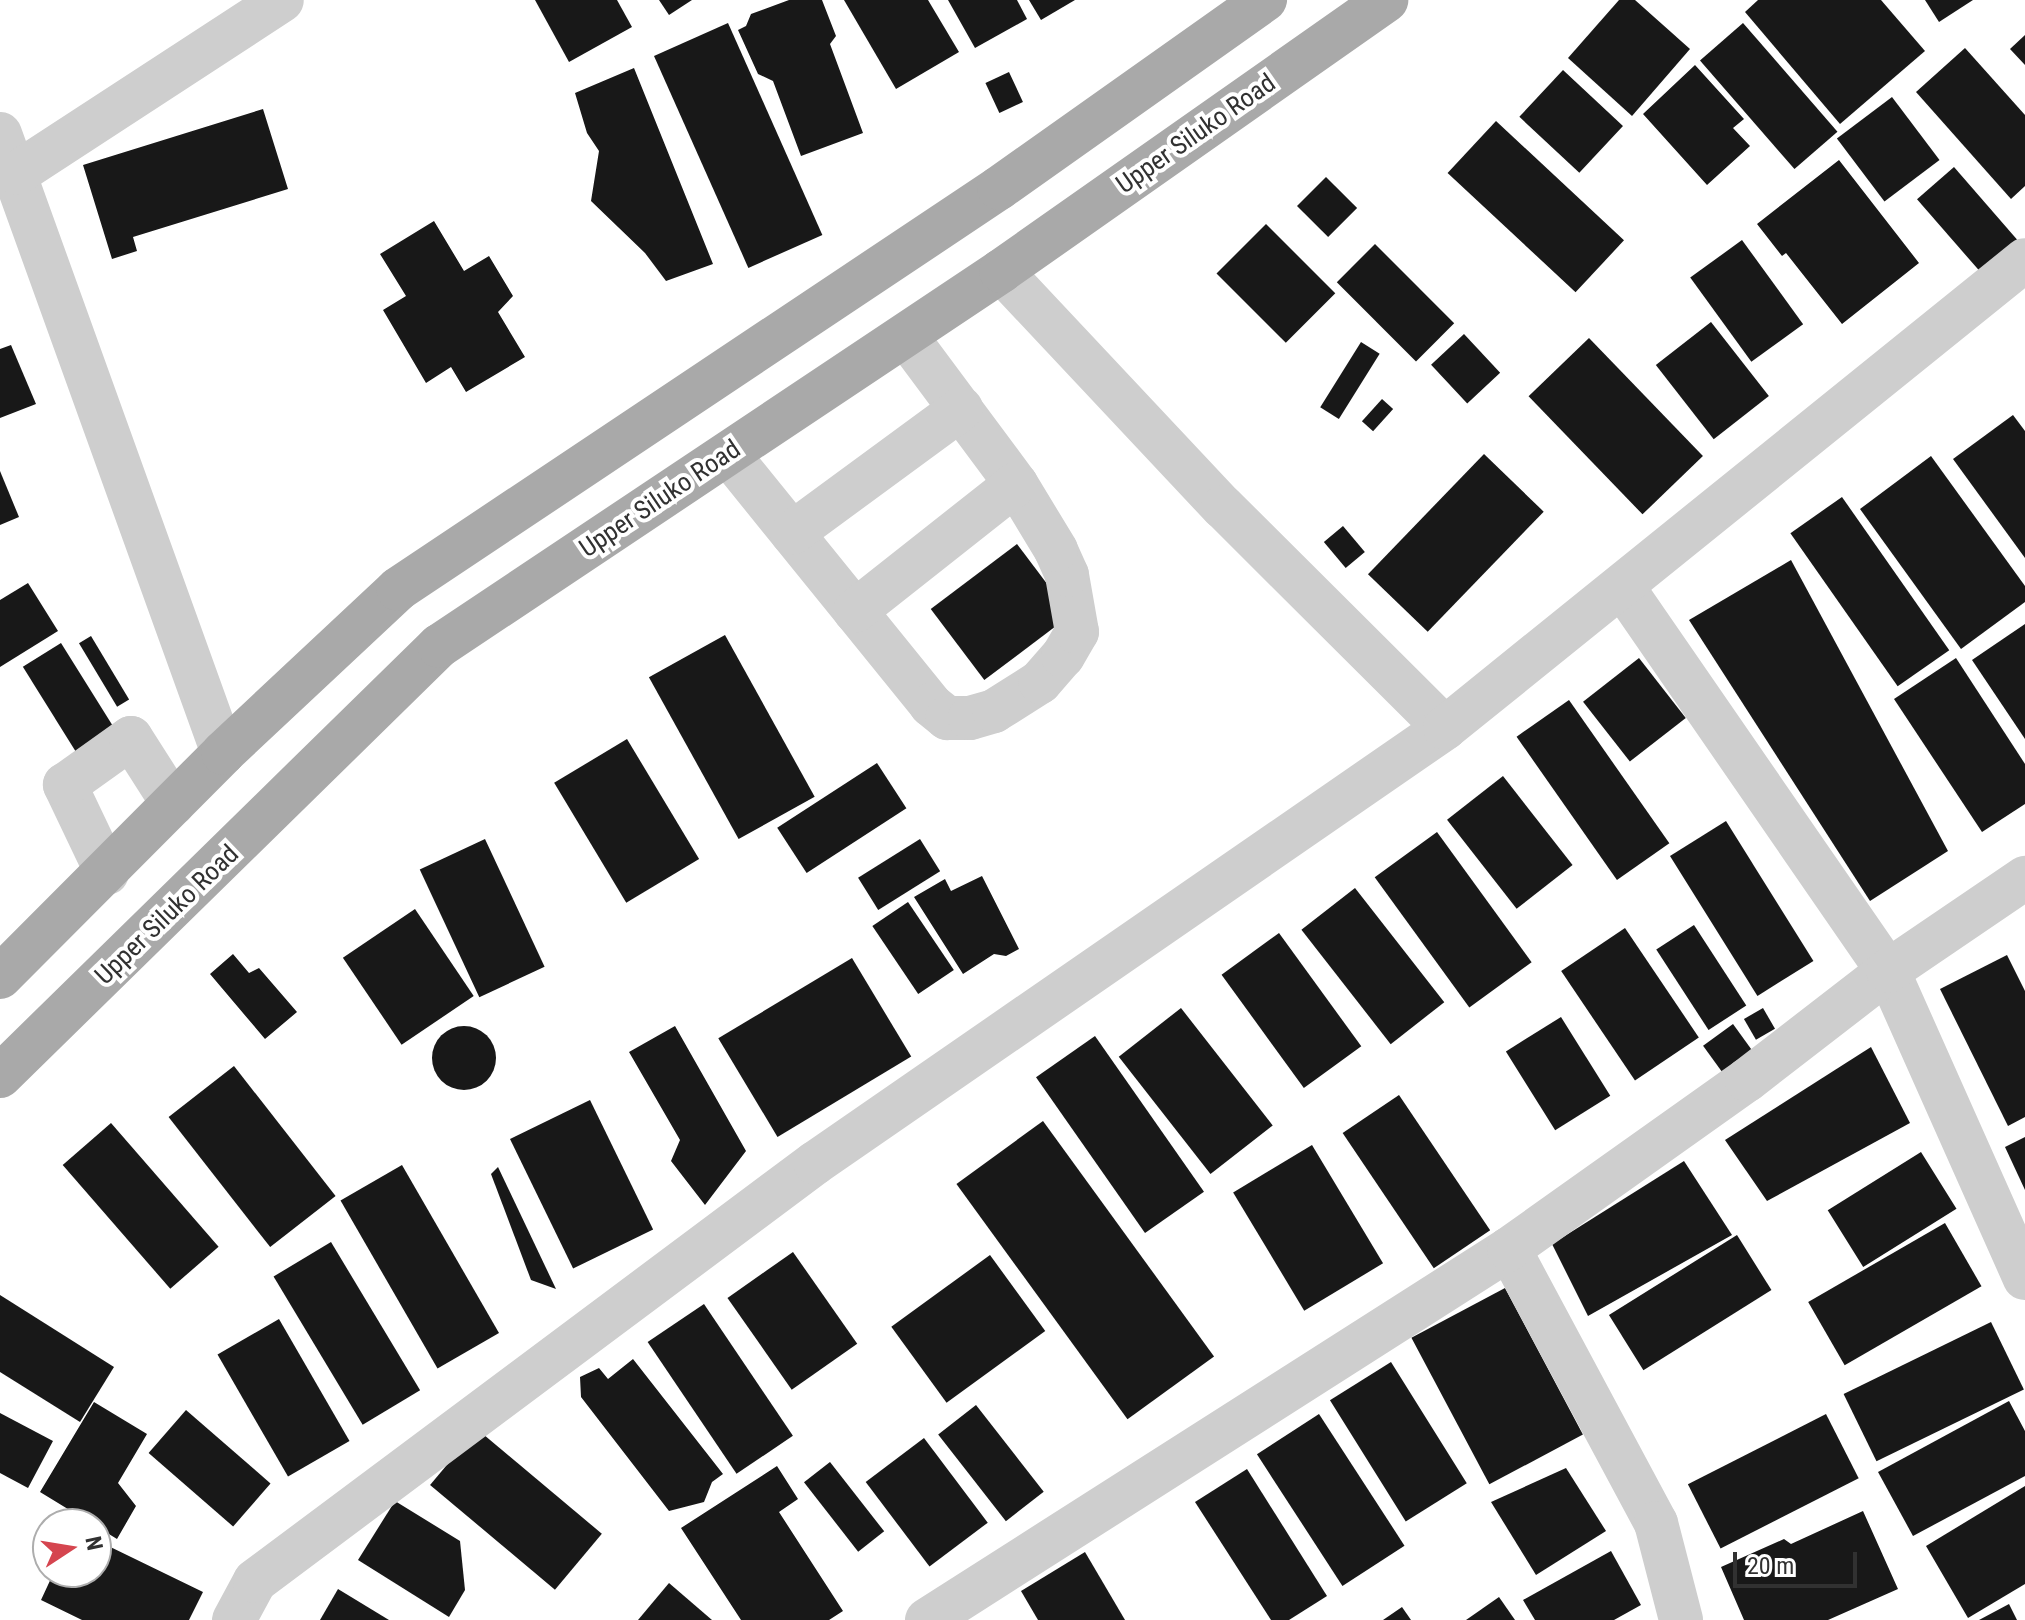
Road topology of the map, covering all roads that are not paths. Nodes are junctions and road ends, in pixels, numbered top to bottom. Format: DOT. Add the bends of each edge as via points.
graph roads {
  1 [pos="282,0"];
  2 [pos="1265,0"];
  3 [pos="1386,0"];
  4 [pos="0,134"];
  5 [pos="17,173"];
  6 [pos="2025,260"];
  7 [pos="1001,271"];
  8 [pos="906,336"];
  9 [pos="961,409"];
  10 [pos="728,454"];
  11 [pos="1016,484"];
  12 [pos="792,533"];
  13 [pos="1622,586"];
  14 [pos="855,611"];
  15 [pos="1445,728"];
  16 [pos="223,753"];
  17 [pos="173,804"];
  18 [pos="107,873"];
  19 [pos="2025,878"];
  20 [pos="1888,971"];
  21 [pos="0,977"];
  22 [pos="0,1076"];
  23 [pos="1509,1249"];
  24 [pos="2025,1278"];
  25 [pos="234,1620"];
  26 [pos="927,1620"];
  27 [pos="1681,1620"];
  1 -- 5 [label="street"];
  2 -- 16 [label="main road" via="999,188 398,589"];
  3 -- 7 [label="main road, Upper Siluko Road"];
  4 -- 5 [label="street"];
  5 -- 16 [label="street"];
  6 -- 13 [label="street"];
  7 -- 8 [label="main road, Upper Siluko Road"];
  7 -- 15 [label="street" via="1223,507"];
  8 -- 9 [label="street"];
  8 -- 10 [label="main road, Upper Siluko Road"];
  9 -- 11 [label="street"];
  9 -- 12 [label="street"];
  10 -- 12 [label="street"];
  10 -- 22 [label="main road, Upper Siluko Road" via="439,646"];
  11 -- 14 [label="street"];
  11 -- 14 [label="street" via="1056,550 1076,611 1077,632 1040,682 994,711 947,718"];
  12 -- 14 [label="street"];
  13 -- 15 [label="street"];
  13 -- 20 [label="street"];
  15 -- 25 [label="street" via="802,1173 255,1581"];
  16 -- 17 [label="main road"];
  17 -- 18 [label="main road"];
  17 -- 18 [label="street" via="131,738 65,785"];
  18 -- 21 [label="main road"];
  19 -- 20 [label="street"];
  20 -- 23 [label="street" via="1747,1080"];
  20 -- 24 [label="street"];
  23 -- 26 [label="street"];
  23 -- 27 [label="street" via="1656,1523"];
}
